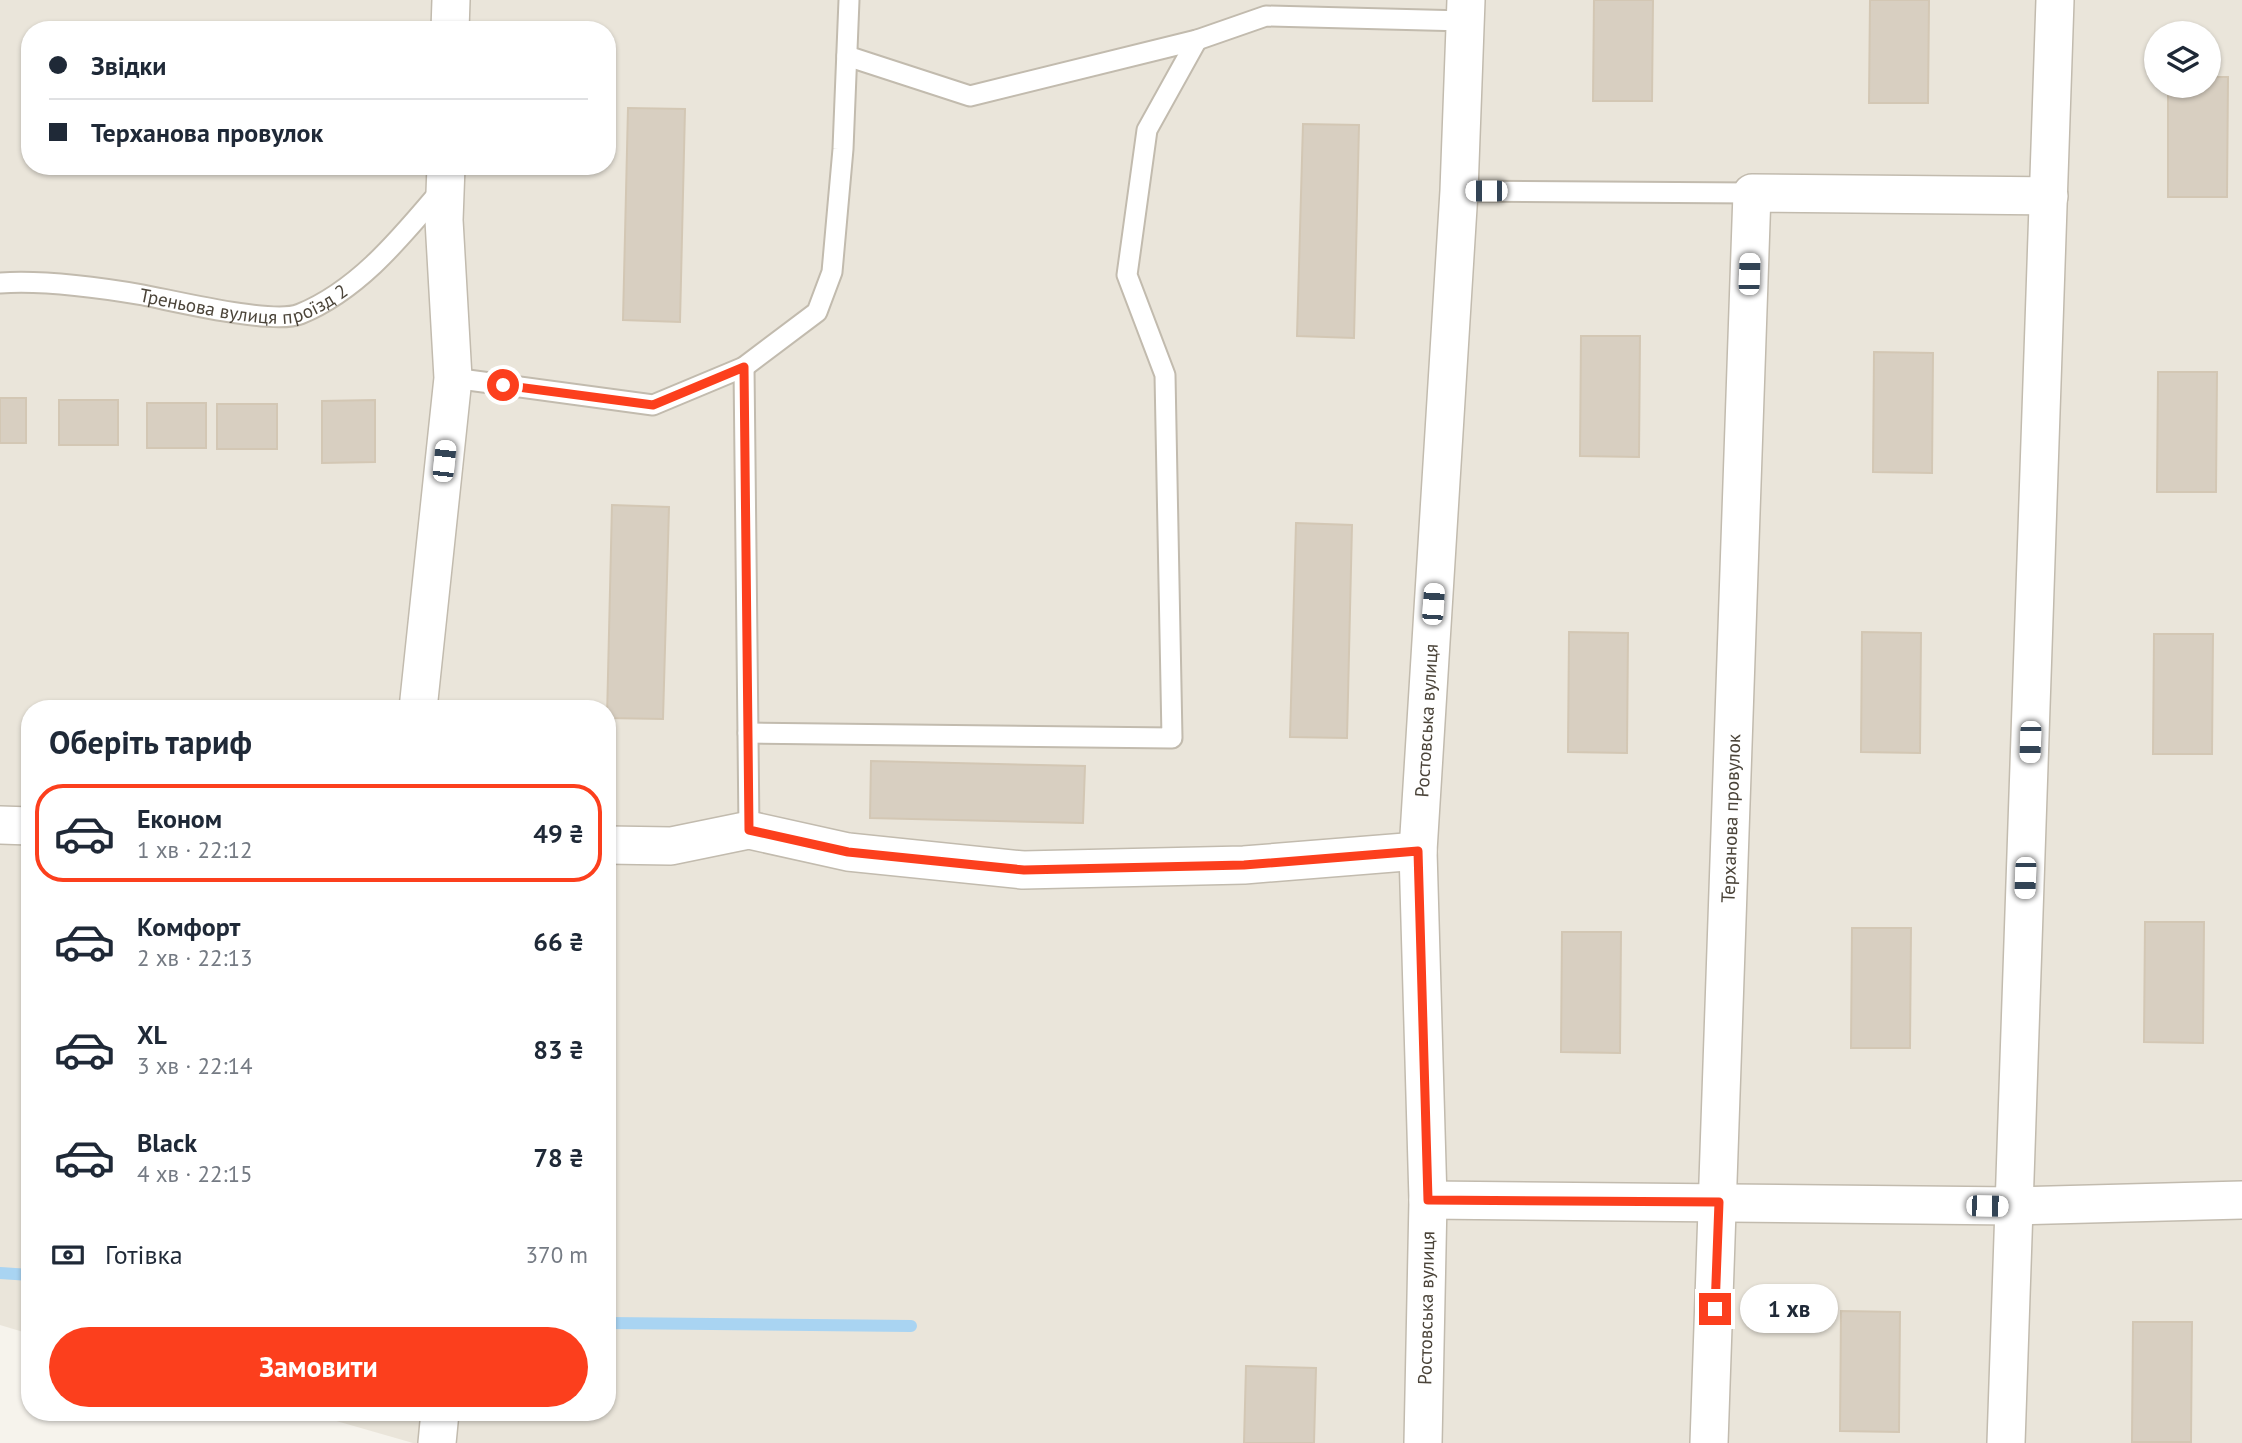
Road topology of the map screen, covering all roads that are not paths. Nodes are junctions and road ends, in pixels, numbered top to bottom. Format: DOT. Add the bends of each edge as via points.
graph roads {
  1 [pos="451,0"];
  2 [pos="849,0"];
  3 [pos="2055,0"];
  4 [pos="1466,10"];
  5 [pos="450,21"];
  6 [pos="1197,40"];
  7 [pos="847,56"];
  8 [pos="445,176"];
  9 [pos="1459,191"];
  10 [pos="1752,192"];
  11 [pos="2049,196"];
  12 [pos="0,283"];
  13 [pos="744,367"];
  14 [pos="453,378"];
  15 [pos="419,700"];
  16 [pos="748,733"];
  17 [pos="0,825"];
  18 [pos="21,826"];
  19 [pos="749,830"];
  20 [pos="616,845"];
  21 [pos="1418,851"];
  22 [pos="1428,1200"];
  23 [pos="2242,1200"];
  24 [pos="1719,1202"];
  25 [pos="2013,1206"];
  26 [pos="439,1421"];
  27 [pos="437,1443"];
  28 [pos="1423,1443"];
  29 [pos="1709,1443"];
  30 [pos="2006,1443"];
  1 -- 5 [label="street"];
  2 -- 7 [label="lane"];
  3 -- 11 [label="street"];
  4 -- 6 [label="lane" via="1266,16"];
  4 -- 9 [label="street, Ростовська вулиця"];
  6 -- 7 [label="lane" via="970,96"];
  6 -- 16 [label="lane" via="1147,130 1127,275 1165,375 1172,738"];
  7 -- 13 [label="lane" via="832,272 817,312"];
  8 -- 12 [label="lane, Треньова вулиця проїзд 2" via="401,237 344,290 297,315 239,314 139,295"];
  8 -- 14 [label="street"];
  9 -- 10 [label="lane"];
  9 -- 21 [label="street, Ростовська вулиця"];
  10 -- 11 [label="street"];
  10 -- 24 [label="street, Терханова провулок"];
  11 -- 25 [label="street"];
  13 -- 14 [label="lane" via="653,405"];
  13 -- 16 [label="lane"];
  14 -- 15 [label="street"];
  16 -- 19 [label="lane"];
  17 -- 18 [label="street"];
  19 -- 20 [label="street" via="671,846"];
  19 -- 21 [label="street" via="848,852 1024,870 1244,865"];
  21 -- 22 [label="street, Ростовська вулиця"];
  22 -- 24 [label="street"];
  22 -- 28 [label="street, Ростовська вулиця"];
  23 -- 25 [label="street"];
  24 -- 25 [label="street"];
  24 -- 29 [label="street, Терханова провулок"];
  25 -- 30 [label="street"];
  26 -- 27 [label="street"];
}
